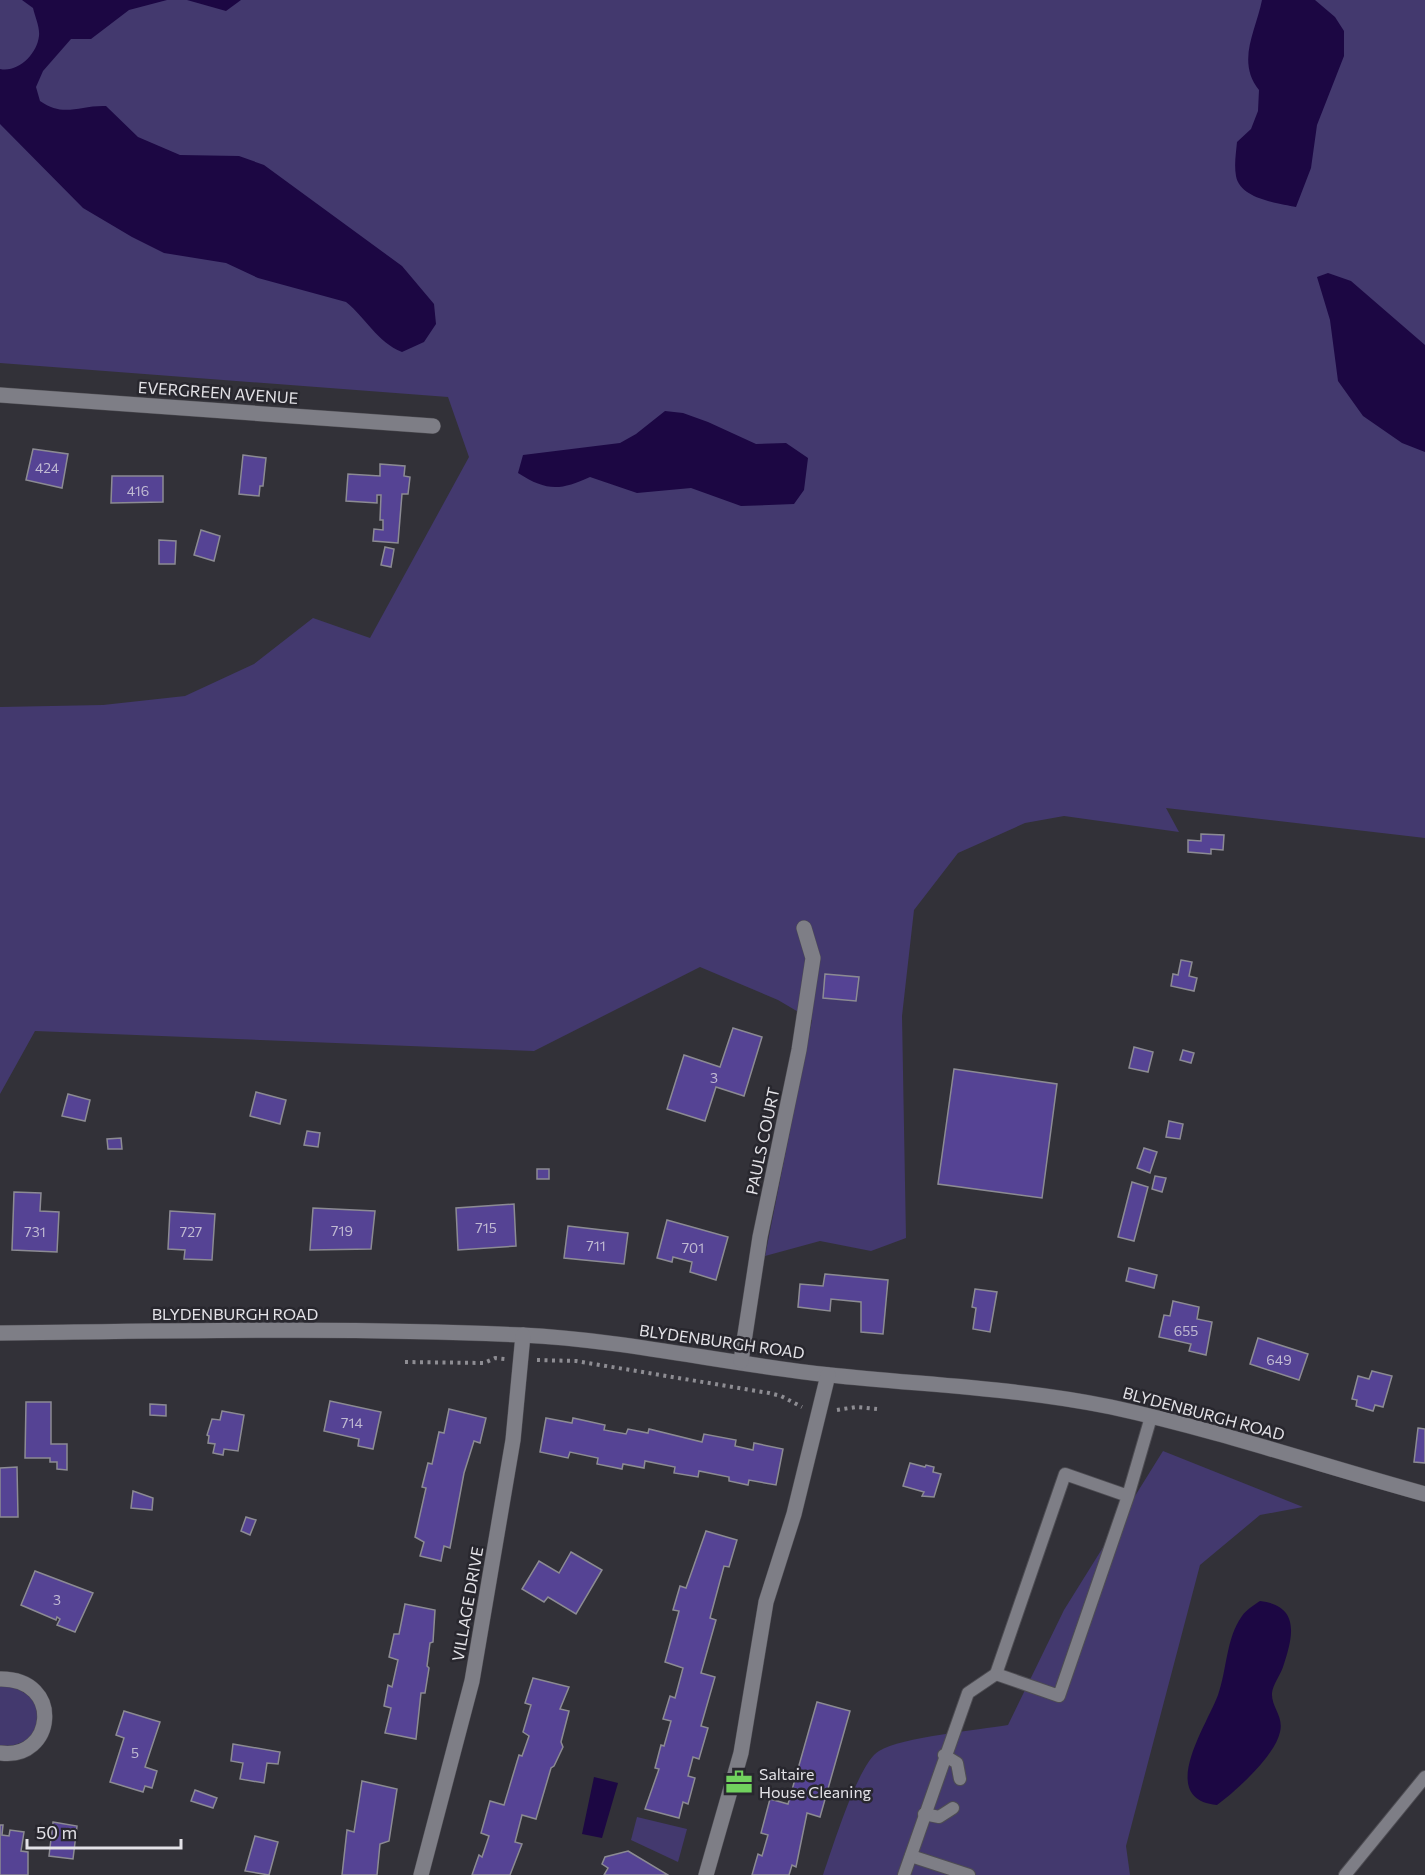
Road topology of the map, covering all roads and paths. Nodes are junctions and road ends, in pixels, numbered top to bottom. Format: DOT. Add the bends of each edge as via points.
graph roads {
  1 [pos="0,395"];
  2 [pos="433,426"];
  3 [pos="804,928"];
  4 [pos="0,1333"];
  5 [pos="523,1335"];
  6 [pos="520,1359"];
  7 [pos="741,1361"];
  8 [pos="405,1362"];
  9 [pos="828,1375"];
  10 [pos="820,1408"];
  11 [pos="878,1409"];
  12 [pos="1151,1417"];
  13 [pos="1425,1494"];
  14 [pos="1128,1496"];
  15 [pos="996,1674"];
  16 [pos="0,1679"];
  17 [pos="0,1753"];
  18 [pos="944,1755"];
  19 [pos="1425,1777"];
  20 [pos="960,1779"];
  21 [pos="952,1808"];
  22 [pos="924,1814"];
  23 [pos="910,1856"];
  24 [pos="421,1875"];
  25 [pos="706,1875"];
  26 [pos="904,1875"];
  27 [pos="969,1875"];
  28 [pos="1345,1875"];
  1 -- 2 [label="street, EVERGREEN AVENUE"];
  3 -- 7 [label="street, PAULS COURT" via="813,958 799,1050 760,1237"];
  4 -- 5 [label="street, BLYDENBURGH ROAD" via="312,1330"];
  5 -- 6 [label="street, VILLAGE DRIVE"];
  5 -- 7 [label="street, BLYDENBURGH ROAD"];
  6 -- 8 [label="path" via="495,1358 484,1363"];
  6 -- 10 [label="path" via="587,1363 769,1393 803,1407"];
  6 -- 24 [label="street, VILLAGE DRIVE" via="513,1440 472,1681"];
  7 -- 9 [label="street, BLYDENBURGH ROAD"];
  9 -- 10 [label="street"];
  9 -- 12 [label="street, BLYDENBURGH ROAD" via="1004,1392"];
  10 -- 11 [label="path"];
  10 -- 25 [label="street" via="794,1514 766,1602 741,1753"];
  12 -- 13 [label="street, BLYDENBURGH ROAD"];
  12 -- 14 [label="lane"];
  14 -- 15 [label="lane" via="1065,1474"];
  14 -- 15 [label="lane" via="1059,1696"];
  15 -- 18 [label="lane" via="968,1693"];
  16 -- 17 [label="street" via="25,1682 42,1701 45,1714 44,1726 30,1746 20,1752"];
  18 -- 20 [label="lane" via="957,1763"];
  18 -- 22 [label="lane"];
  19 -- 28 [label="lane"];
  21 -- 22 [label="lane" via="939,1817"];
  22 -- 23 [label="lane"];
  23 -- 26 [label="lane"];
  23 -- 27 [label="lane"];
}
